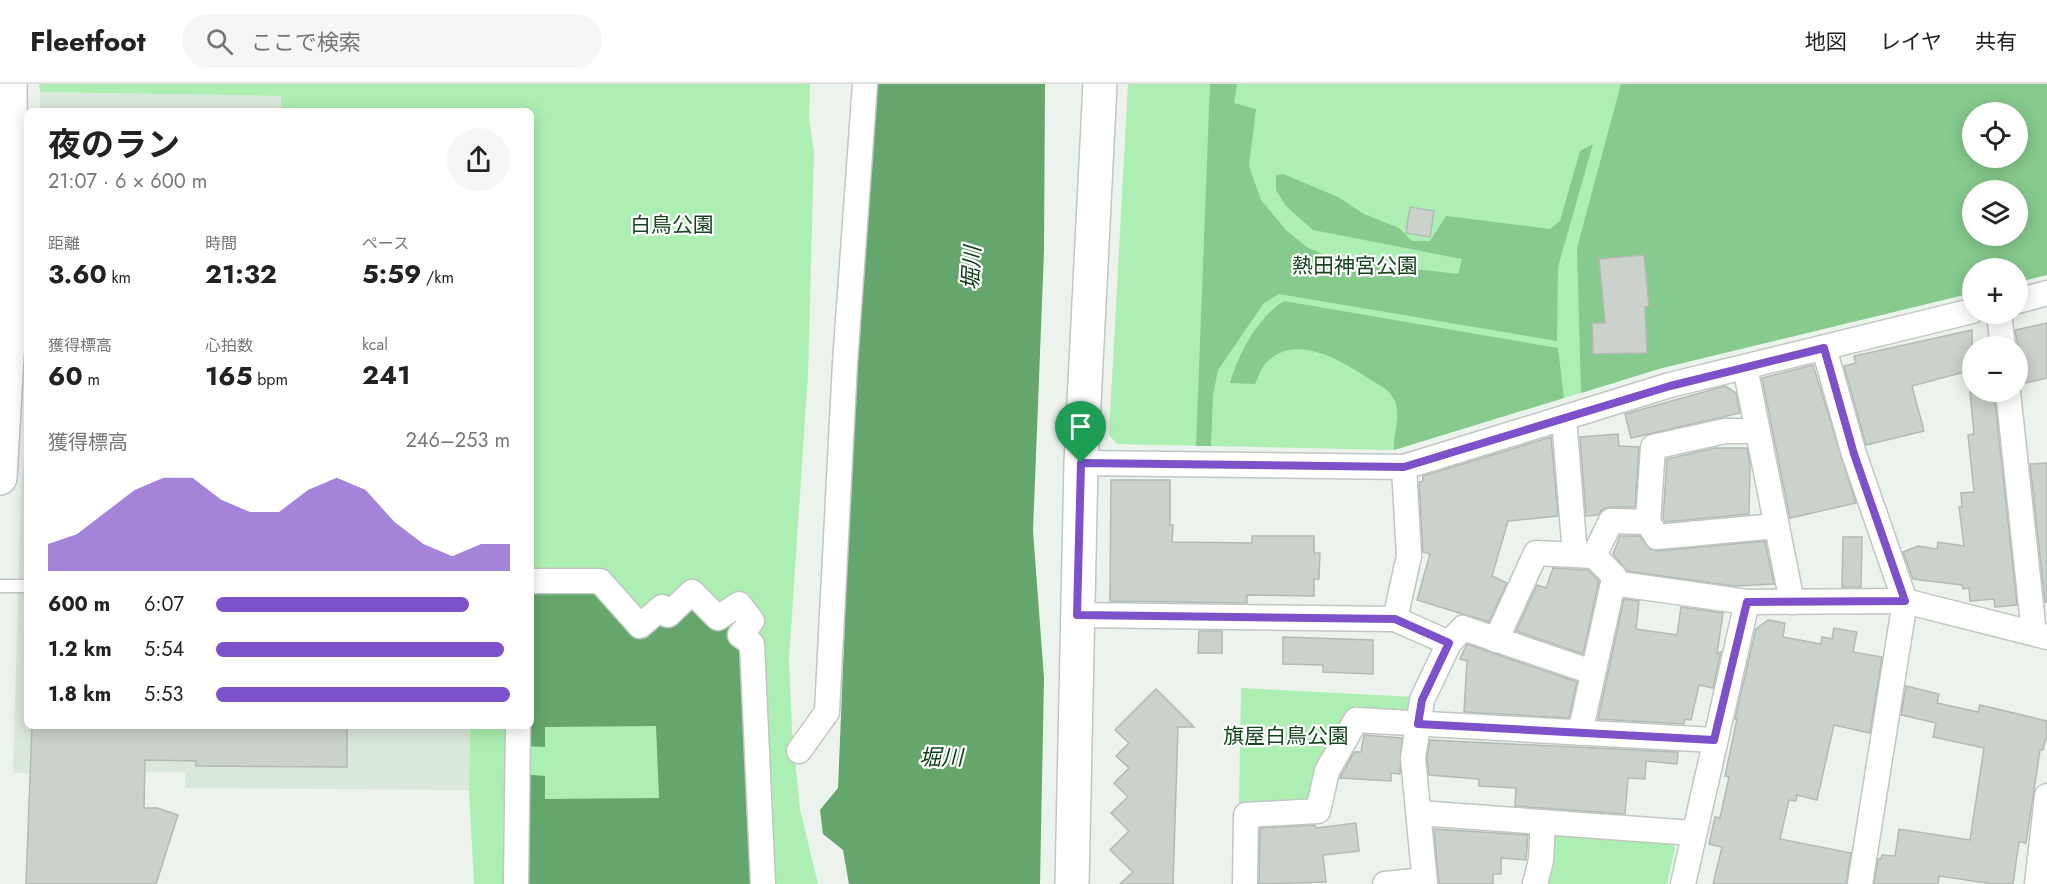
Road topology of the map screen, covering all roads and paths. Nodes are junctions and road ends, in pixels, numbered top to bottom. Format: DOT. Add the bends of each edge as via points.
graph roads {
  1 [pos="10,84"];
  2 [pos="865,84"];
  3 [pos="1100,84"];
  4 [pos="2047,293"];
  5 [pos="2028,298"];
  6 [pos="1962,314"];
  7 [pos="1824,348"];
  8 [pos="1744,367"];
  9 [pos="2009,402"];
  10 [pos="1564,418"];
  11 [pos="1757,431"];
  12 [pos="1081,463"];
  13 [pos="1404,467"];
  14 [pos="0,478"];
  15 [pos="1648,522"];
  16 [pos="1776,526"];
  17 [pos="1585,555"];
  18 [pos="534,580"];
  19 [pos="1613,583"];
  20 [pos="0,586"];
  21 [pos="24,586"];
  22 [pos="1905,601"];
  23 [pos="1747,602"];
  24 [pos="1792,602"];
  25 [pos="1077,615"];
  26 [pos="1395,619"];
  27 [pos="2040,635"];
  28 [pos="1496,640"];
  29 [pos="1449,643"];
  30 [pos="1592,672"];
  31 [pos="1418,724"];
  32 [pos="518,729"];
  33 [pos="1580,733"];
  34 [pos="1714,740"];
  35 [pos="799,751"];
  36 [pos="2047,796"];
  37 [pos="1419,813"];
  38 [pos="1543,822"];
  39 [pos="1693,833"];
  40 [pos="1425,882"];
  41 [pos="516,884"];
  42 [pos="763,884"];
  43 [pos="1072,884"];
  44 [pos="1245,884"];
  45 [pos="1385,884"];
  46 [pos="1535,884"];
  47 [pos="1683,884"];
  48 [pos="1860,884"];
  49 [pos="2037,884"];
  1 -- 14 [label="street" via="11,288"];
  2 -- 35 [label="street" via="845,363 828,712"];
  3 -- 12 [label="street"];
  4 -- 5 [label="street"];
  6 -- 7 [label="street"];
  7 -- 8 [label="street"];
  7 -- 22 [label="street" via="1854,454"];
  8 -- 10 [label="street"];
  8 -- 11 [label="street"];
  9 -- 27 [label="street"];
  10 -- 13 [label="street"];
  10 -- 17 [label="street"];
  11 -- 15 [label="street" via="1725,431 1653,447"];
  11 -- 16 [label="street"];
  12 -- 13 [label="street"];
  12 -- 25 [label="street"];
  13 -- 26 [label="street" via="1409,555"];
  15 -- 16 [label="street" via="1657,537"];
  15 -- 17 [label="street" via="1611,521"];
  16 -- 24 [label="street"];
  17 -- 19 [label="street" via="1614,576"];
  17 -- 28 [label="street" via="1536,553"];
  18 -- 42 [label="street" via="600,581 640,626 662,607 668,615 692,592 718,618 739,604 752,621 740,635 752,644"];
  19 -- 23 [label="street"];
  19 -- 30 [label="street"];
  20 -- 21 [label="lane"];
  22 -- 24 [label="street"];
  22 -- 27 [label="street"];
  22 -- 48 [label="street"];
  23 -- 24 [label="street"];
  23 -- 34 [label="street"];
  25 -- 26 [label="street"];
  25 -- 43 [label="street"];
  26 -- 29 [label="street"];
  28 -- 29 [label="street" via="1463,628"];
  28 -- 30 [label="street"];
  29 -- 31 [label="street" via="1422,700"];
  30 -- 33 [label="street"];
  31 -- 33 [label="street"];
  31 -- 37 [label="street" via="1413,758"];
  31 -- 44 [label="street" via="1356,720 1328,771 1318,811 1246,816"];
  32 -- 41 [label="street"];
  33 -- 34 [label="street"];
  34 -- 39 [label="street"];
  36 -- 49 [label="street"];
  37 -- 38 [label="street"];
  37 -- 40 [label="street"];
  38 -- 39 [label="street"];
  38 -- 46 [label="street"];
  39 -- 47 [label="street"];
  40 -- 45 [label="street"];
}
